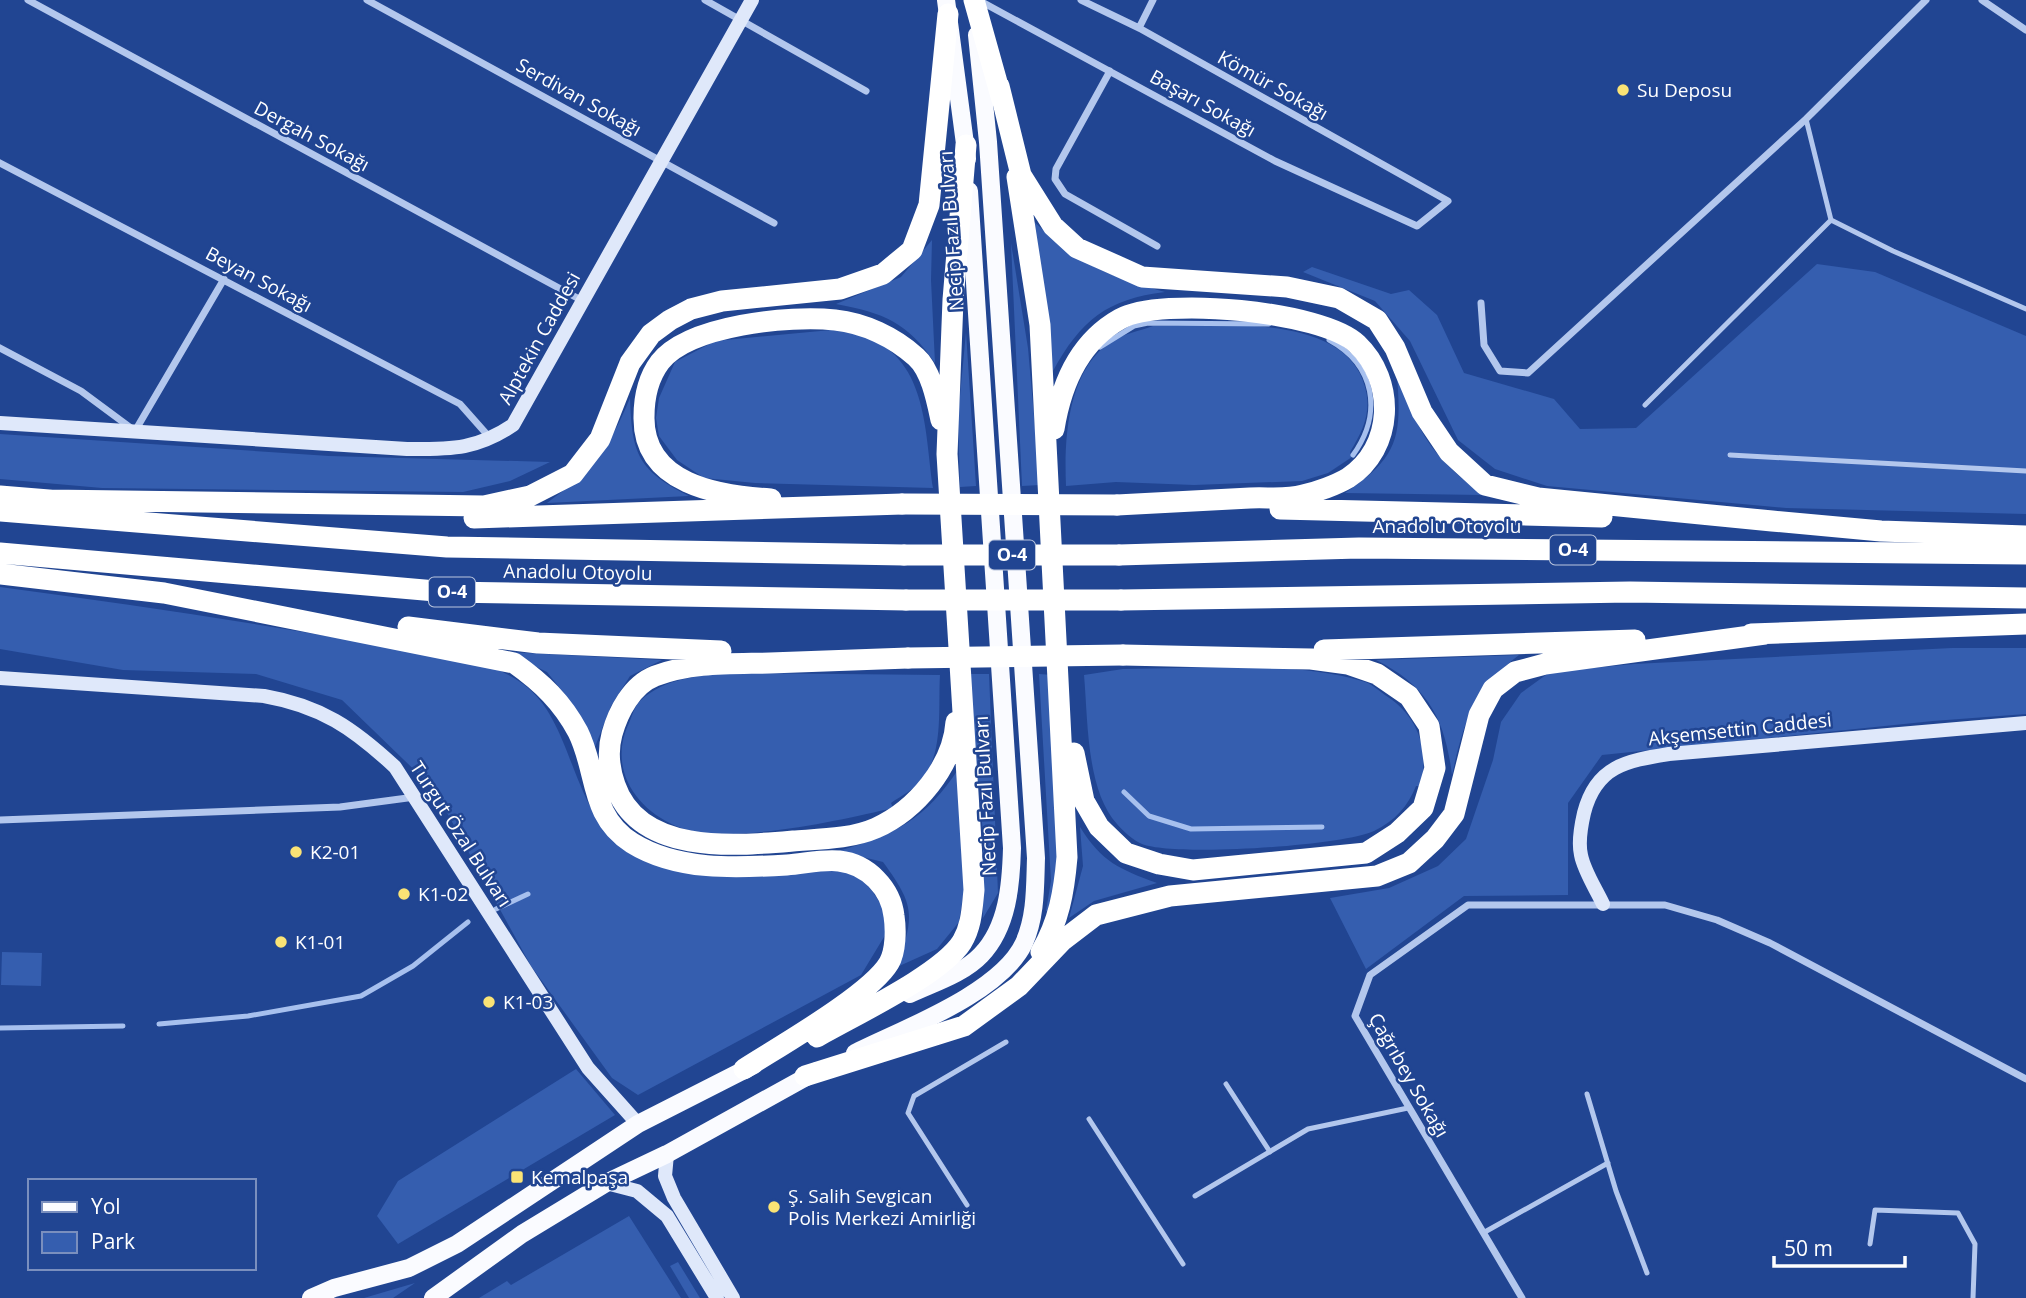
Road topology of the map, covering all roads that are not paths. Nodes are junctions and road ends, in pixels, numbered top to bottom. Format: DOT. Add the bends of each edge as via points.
graph roads {
  1 [pos="28,0"];
  2 [pos="367,0"];
  3 [pos="705,0"];
  4 [pos="752,0"];
  5 [pos="975,0"];
  6 [pos="1081,0"];
  7 [pos="1153,0"];
  8 [pos="1926,0"];
  9 [pos="1982,0"];
  10 [pos="947,7"];
  11 [pos="741,20"];
  12 [pos="1139,28"];
  13 [pos="2026,30"];
  14 [pos="1111,71"];
  15 [pos="999,86"];
  16 [pos="866,91"];
  17 [pos="1805,119"];
  18 [pos="966,145"];
  19 [pos="660,159"];
  20 [pos="0,163"];
  21 [pos="1831,220"];
  22 [pos="774,223"];
  23 [pos="1417,226"];
  24 [pos="1157,246"];
  25 [pos="224,278"];
  26 [pos="581,300"];
  27 [pos="1481,303"];
  28 [pos="2026,309"];
  29 [pos="0,348"];
  30 [pos="1645,405"];
  31 [pos="0,423"];
  32 [pos="135,431"];
  33 [pos="492,439"];
  34 [pos="947,454"];
  35 [pos="1730,455"];
  36 [pos="1047,469"];
  37 [pos="2026,471"];
  38 [pos="0,496"];
  39 [pos="49,500"];
  40 [pos="902,505"];
  41 [pos="1117,505"];
  42 [pos="0,511"];
  43 [pos="1772,521"];
  44 [pos="2026,536"];
  45 [pos="0,553"];
  46 [pos="2026,554"];
  47 [pos="0,574"];
  48 [pos="2026,598"];
  49 [pos="218,603"];
  50 [pos="2026,624"];
  51 [pos="1765,634"];
  52 [pos="1123,655"];
  53 [pos="908,658"];
  54 [pos="960,668"];
  55 [pos="0,678"];
  56 [pos="1060,687"];
  57 [pos="2026,723"];
  58 [pos="415,797"];
  59 [pos="0,820"];
  60 [pos="1603,904"];
  61 [pos="964,1026"];
  62 [pos="1006,1042"];
  63 [pos="801,1046"];
  64 [pos="744,1069"];
  65 [pos="805,1076"];
  66 [pos="2026,1079"];
  67 [pos="1226,1084"];
  68 [pos="1587,1094"];
  69 [pos="1408,1108"];
  70 [pos="1089,1119"];
  71 [pos="638,1124"];
  72 [pos="1270,1152"];
  73 [pos="667,1154"];
  74 [pos="1608,1163"];
  75 [pos="606,1183"];
  76 [pos="1195,1196"];
  77 [pos="967,1205"];
  78 [pos="1483,1234"];
  79 [pos="1870,1244"];
  80 [pos="1183,1264"];
  81 [pos="1647,1273"];
  82 [pos="328,1293"];
  83 [pos="311,1298"];
  84 [pos="433,1298"];
  85 [pos="717,1298"];
  86 [pos="733,1298"];
  87 [pos="1522,1298"];
  88 [pos="1973,1298"];
  1 -- 26 [label="street, Dergah Sokağı"];
  2 -- 19 [label="street, Serdivan Sokağı"];
  3 -- 11 [label="street"];
  4 -- 11 [label="main road, Alptekin Caddesi"];
  5 -- 14 [label="street, Başarı Sokağı"];
  5 -- 15 [label="highway"];
  5 -- 65 [label="main road" via="1036,858 1034,909 1023,944 1007,966 966,999"];
  6 -- 12 [label="street, Kömür Sokağı"];
  7 -- 12 [label="street"];
  8 -- 17 [label="street"];
  9 -- 13 [label="street"];
  10 -- 18 [label="main road, Necip Fazıl Bulvarı"];
  10 -- 39 [label="highway" via="929,205 912,250 883,274 840,289 722,301 670,320 651,334 631,363 600,439 573,474 530,496 484,506"];
  11 -- 16 [label="street"];
  11 -- 19 [label="main road, Alptekin Caddesi"];
  12 -- 23 [label="street, Kömür Sokağı" via="1448,201"];
  14 -- 23 [label="street, Başarı Sokağı" via="1275,161"];
  14 -- 24 [label="street" via="1056,169 1055,179 1065,194"];
  15 -- 36 [label="highway" via="1040,325"];
  15 -- 43 [label="highway" via="1021,176 1053,226 1077,248 1142,277 1287,287 1339,298 1377,320 1395,348 1422,412 1449,452 1485,485 1538,498"];
  17 -- 21 [label="lane"];
  17 -- 27 [label="street" via="1528,373 1500,371 1484,345"];
  18 -- 34 [label="highway"];
  18 -- 63 [label="main road, Necip Fazıl Bulvarı" via="1012,848 1010,895 982,955"];
  19 -- 22 [label="street, Serdivan Sokağı"];
  19 -- 26 [label="main road, Alptekin Caddesi"];
  20 -- 25 [label="street, Beyan Sokağı"];
  21 -- 28 [label="lane"];
  21 -- 30 [label="lane"];
  25 -- 32 [label="street"];
  25 -- 33 [label="street, Beyan Sokağı" via="460,404"];
  26 -- 33 [label="main road, Alptekin Caddesi" via="513,425"];
  29 -- 32 [label="street" via="81,391"];
  31 -- 32 [label="main road, Alptekin Caddesi"];
  32 -- 33 [label="main road, Alptekin Caddesi" via="407,449 461,449"];
  34 -- 40 [label="highway" via="936,396 919,359 883,333 836,320 772,321 711,330 660,361 644,395 644,428 655,458 691,487 762,498"];
  34 -- 54 [label="highway"];
  35 -- 37 [label="lane"];
  36 -- 41 [label="highway" via="1064,384 1095,337 1122,318 1161,311 1279,314 1317,323 1357,343 1380,377 1385,397 1382,428 1375,450 1348,478 1302,496"];
  36 -- 56 [label="highway"];
  38 -- 39 [label="highway"];
  39 -- 40 [label="highway" via="263,514 492,518"];
  40 -- 41 [label="highway, bridge"];
  41 -- 43 [label="highway"];
  42 -- 46 [label="highway, Anadolu Otoyolu / O-4, bridge" via="447,547 904,555 1359,548"];
  43 -- 44 [label="highway" via="1881,531"];
  45 -- 48 [label="highway, Anadolu Otoyolu / O-4, bridge" via="447,592 906,600 1630,592"];
  47 -- 49 [label="highway"];
  49 -- 53 [label="highway" via="538,643"];
  49 -- 64 [label="highway" via="514,663 558,699 579,734 607,822 632,843 667,859 737,866 840,861 873,875 892,899 896,930 890,962 823,1018"];
  50 -- 51 [label="highway"];
  51 -- 52 [label="highway"];
  51 -- 61 [label="highway" via="1515,672 1493,689 1479,715 1454,814 1409,863 1377,876 1170,896 1096,915 1062,941 1019,986"];
  52 -- 53 [label="highway, bridge"];
  52 -- 56 [label="highway" via="1311,659 1377,674 1409,696 1429,726 1435,768 1423,808 1366,853 1193,870 1159,864 1126,853 1099,827 1083,801"];
  53 -- 54 [label="highway" via="693,665 652,677 630,696 616,718 609,768 620,799 638,820 673,837 720,845 838,838 875,828 905,810 942,768 955,737"];
  54 -- 63 [label="highway" via="972,919 961,943 939,964"];
  55 -- 58 [label="main road, Turgut Özal Bulvarı" via="300,702 365,739 395,767"];
  56 -- 61 [label="highway" via="1067,857 1063,900 1053,931 1020,979"];
  57 -- 60 [label="main road, Akşemsettin Caddesi" via="1683,752 1611,769 1590,790 1581,827 1581,856"];
  58 -- 59 [label="street" via="340,807"];
  58 -- 71 [label="main road, Turgut Özal Bulvarı" via="588,1068"];
  60 -- 66 [label="street" via="1665,905 1717,920 1770,943"];
  60 -- 69 [label="street, Çağrıbey Sokağı" via="1468,905 1370,975 1355,1016"];
  61 -- 65 [label="highway"];
  62 -- 77 [label="lane" via="914,1096 909,1104 908,1113"];
  63 -- 64 [label="main road, Necip Fazıl Bulvarı"];
  64 -- 71 [label="main road, Necip Fazıl Bulvarı"];
  65 -- 73 [label="main road"];
  67 -- 72 [label="lane"];
  68 -- 74 [label="lane"];
  69 -- 72 [label="lane" via="1308,1129"];
  69 -- 78 [label="street, Çağrıbey Sokağı"];
  70 -- 80 [label="lane"];
  71 -- 82 [label="main road, Necip Fazıl Bulvarı" via="457,1244 409,1268"];
  72 -- 76 [label="lane"];
  73 -- 75 [label="main road"];
  73 -- 86 [label="main road" via="665,1176 674,1198"];
  74 -- 78 [label="lane"];
  74 -- 81 [label="lane"];
  75 -- 84 [label="main road" via="522,1234"];
  75 -- 85 [label="main road" via="637,1191 667,1216"];
  78 -- 87 [label="street, Çağrıbey Sokağı"];
  79 -- 88 [label="lane" via="1875,1210 1958,1213 1975,1244"];
  82 -- 83 [label="main road, Necip Fazıl Bulvarı"];
}
